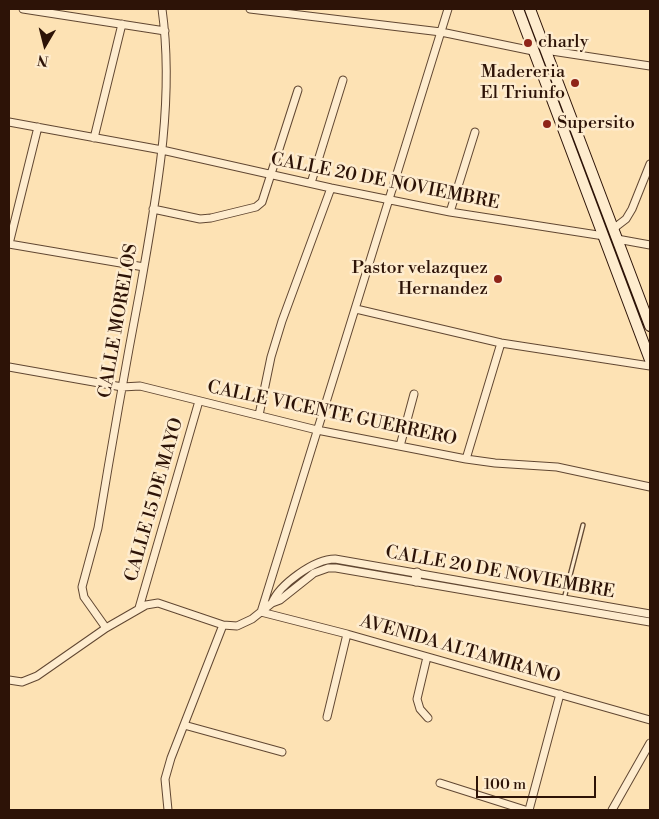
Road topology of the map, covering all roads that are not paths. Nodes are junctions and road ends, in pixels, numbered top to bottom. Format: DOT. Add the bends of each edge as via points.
graph roads {
  1 [pos="24,9"];
  2 [pos="162,9"];
  3 [pos="250,9"];
  4 [pos="448,9"];
  5 [pos="518,9"];
  6 [pos="530,9"];
  7 [pos="284,11"];
  8 [pos="122,24"];
  9 [pos="165,31"];
  10 [pos="441,32"];
  11 [pos="533,50"];
  12 [pos="545,50"];
  13 [pos="650,66"];
  14 [pos="343,80"];
  15 [pos="298,90"];
  16 [pos="9,122"];
  17 [pos="38,127"];
  18 [pos="475,132"];
  19 [pos="94,138"];
  20 [pos="580,142"];
  21 [pos="569,146"];
  22 [pos="162,150"];
  23 [pos="650,164"];
  24 [pos="270,174"];
  25 [pos="311,184"];
  26 [pos="331,188"];
  27 [pos="390,199"];
  28 [pos="153,209"];
  29 [pos="450,212"];
  30 [pos="613,228"];
  31 [pos="604,236"];
  32 [pos="617,239"];
  33 [pos="9,244"];
  34 [pos="650,245"];
  35 [pos="144,267"];
  36 [pos="356,309"];
  37 [pos="650,326"];
  38 [pos="501,343"];
  39 [pos="650,360"];
  40 [pos="650,366"];
  41 [pos="9,367"];
  42 [pos="122,387"];
  43 [pos="414,394"];
  44 [pos="199,401"];
  45 [pos="259,415"];
  46 [pos="317,430"];
  47 [pos="400,446"];
  48 [pos="466,459"];
  49 [pos="650,487"];
  50 [pos="583,525"];
  51 [pos="563,602"];
  52 [pos="139,608"];
  53 [pos="261,612"];
  54 [pos="650,614"];
  55 [pos="650,622"];
  56 [pos="224,625"];
  57 [pos="106,628"];
  58 [pos="347,634"];
  59 [pos="427,658"];
  60 [pos="9,680"];
  61 [pos="560,694"];
  62 [pos="327,717"];
  63 [pos="428,718"];
  64 [pos="650,720"];
  65 [pos="184,725"];
  66 [pos="650,743"];
  67 [pos="282,752"];
  68 [pos="440,783"];
  69 [pos="168,810"];
  70 [pos="527,810"];
  71 [pos="612,810"];
  1 -- 8 [label="street"];
  2 -- 9 [label="street, CALLE MORELOS"];
  3 -- 7 [label="street"];
  4 -- 10 [label="street"];
  5 -- 11 [label="main road"];
  6 -- 12 [label="main road"];
  7 -- 10 [label="street"];
  8 -- 9 [label="street"];
  8 -- 19 [label="street"];
  9 -- 22 [label="street, CALLE MORELOS"];
  10 -- 11 [label="street"];
  10 -- 27 [label="street"];
  11 -- 21 [label="main road"];
  12 -- 13 [label="street"];
  12 -- 20 [label="main road"];
  14 -- 25 [label="street"];
  15 -- 24 [label="street"];
  16 -- 17 [label="street, CALLE 20 DE NOVIEMBRE"];
  17 -- 19 [label="street, CALLE 20 DE NOVIEMBRE"];
  17 -- 33 [label="street"];
  18 -- 29 [label="street"];
  19 -- 22 [label="street, CALLE 20 DE NOVIEMBRE"];
  20 -- 21 [label="main road"];
  20 -- 30 [label="main road"];
  21 -- 31 [label="main road"];
  22 -- 24 [label="street, CALLE 20 DE NOVIEMBRE"];
  22 -- 28 [label="street, CALLE MORELOS"];
  23 -- 30 [label="street" via="632,209 626,219"];
  24 -- 25 [label="street, CALLE 20 DE NOVIEMBRE"];
  24 -- 28 [label="street" via="262,202 256,207 200,220"];
  25 -- 26 [label="street, CALLE 20 DE NOVIEMBRE"];
  26 -- 27 [label="street, CALLE 20 DE NOVIEMBRE"];
  26 -- 45 [label="street" via="282,321"];
  27 -- 29 [label="street, CALLE 20 DE NOVIEMBRE"];
  27 -- 36 [label="street"];
  28 -- 35 [label="street, CALLE MORELOS"];
  29 -- 31 [label="street, CALLE 20 DE NOVIEMBRE"];
  30 -- 32 [label="main road"];
  31 -- 39 [label="main road"];
  32 -- 34 [label="street"];
  32 -- 37 [label="main road"];
  33 -- 35 [label="street"];
  35 -- 42 [label="street, CALLE MORELOS"];
  36 -- 38 [label="street"];
  36 -- 46 [label="street"];
  38 -- 40 [label="street"];
  38 -- 48 [label="street"];
  41 -- 42 [label="street, CALLE VICENTE GUERRERO"];
  42 -- 44 [label="street, CALLE VICENTE GUERRERO" via="140,386"];
  42 -- 57 [label="street, CALLE MORELOS" via="98,528 82,587 84,597"];
  43 -- 47 [label="street"];
  44 -- 45 [label="street, CALLE VICENTE GUERRERO"];
  44 -- 52 [label="street, CALLE 15 DE MAYO"];
  45 -- 46 [label="street, CALLE VICENTE GUERRERO"];
  46 -- 47 [label="street, CALLE VICENTE GUERRERO"];
  46 -- 53 [label="street"];
  47 -- 48 [label="street, CALLE VICENTE GUERRERO"];
  48 -- 49 [label="street, CALLE VICENTE GUERRERO" via="548,466"];
  50 -- 51 [label="lane"];
  51 -- 53 [label="street, CALLE 20 DE NOVIEMBRE" via="416,577 328,568 314,573"];
  51 -- 54 [label="street, CALLE 20 DE NOVIEMBRE"];
  51 -- 55 [label="street, CALLE 20 DE NOVIEMBRE"];
  52 -- 56 [label="street, CALLE 20 DE NOVIEMBRE" via="158,603"];
  52 -- 57 [label="street, CALLE 20 DE NOVIEMBRE"];
  53 -- 56 [label="street, CALLE 20 DE NOVIEMBRE" via="241,625"];
  53 -- 58 [label="street, AVENIDA ALTAMIRANO"];
  56 -- 65 [label="street"];
  57 -- 60 [label="street, CALLE 20 DE NOVIEMBRE" via="37,676 22,682"];
  58 -- 59 [label="street, AVENIDA ALTAMIRANO"];
  58 -- 62 [label="street"];
  59 -- 61 [label="street, AVENIDA ALTAMIRANO"];
  59 -- 63 [label="street" via="417,699"];
  61 -- 64 [label="street, AVENIDA ALTAMIRANO"];
  61 -- 70 [label="street"];
  65 -- 67 [label="street"];
  65 -- 69 [label="street" via="165,779"];
  66 -- 71 [label="street"];
  68 -- 70 [label="street"];
}
